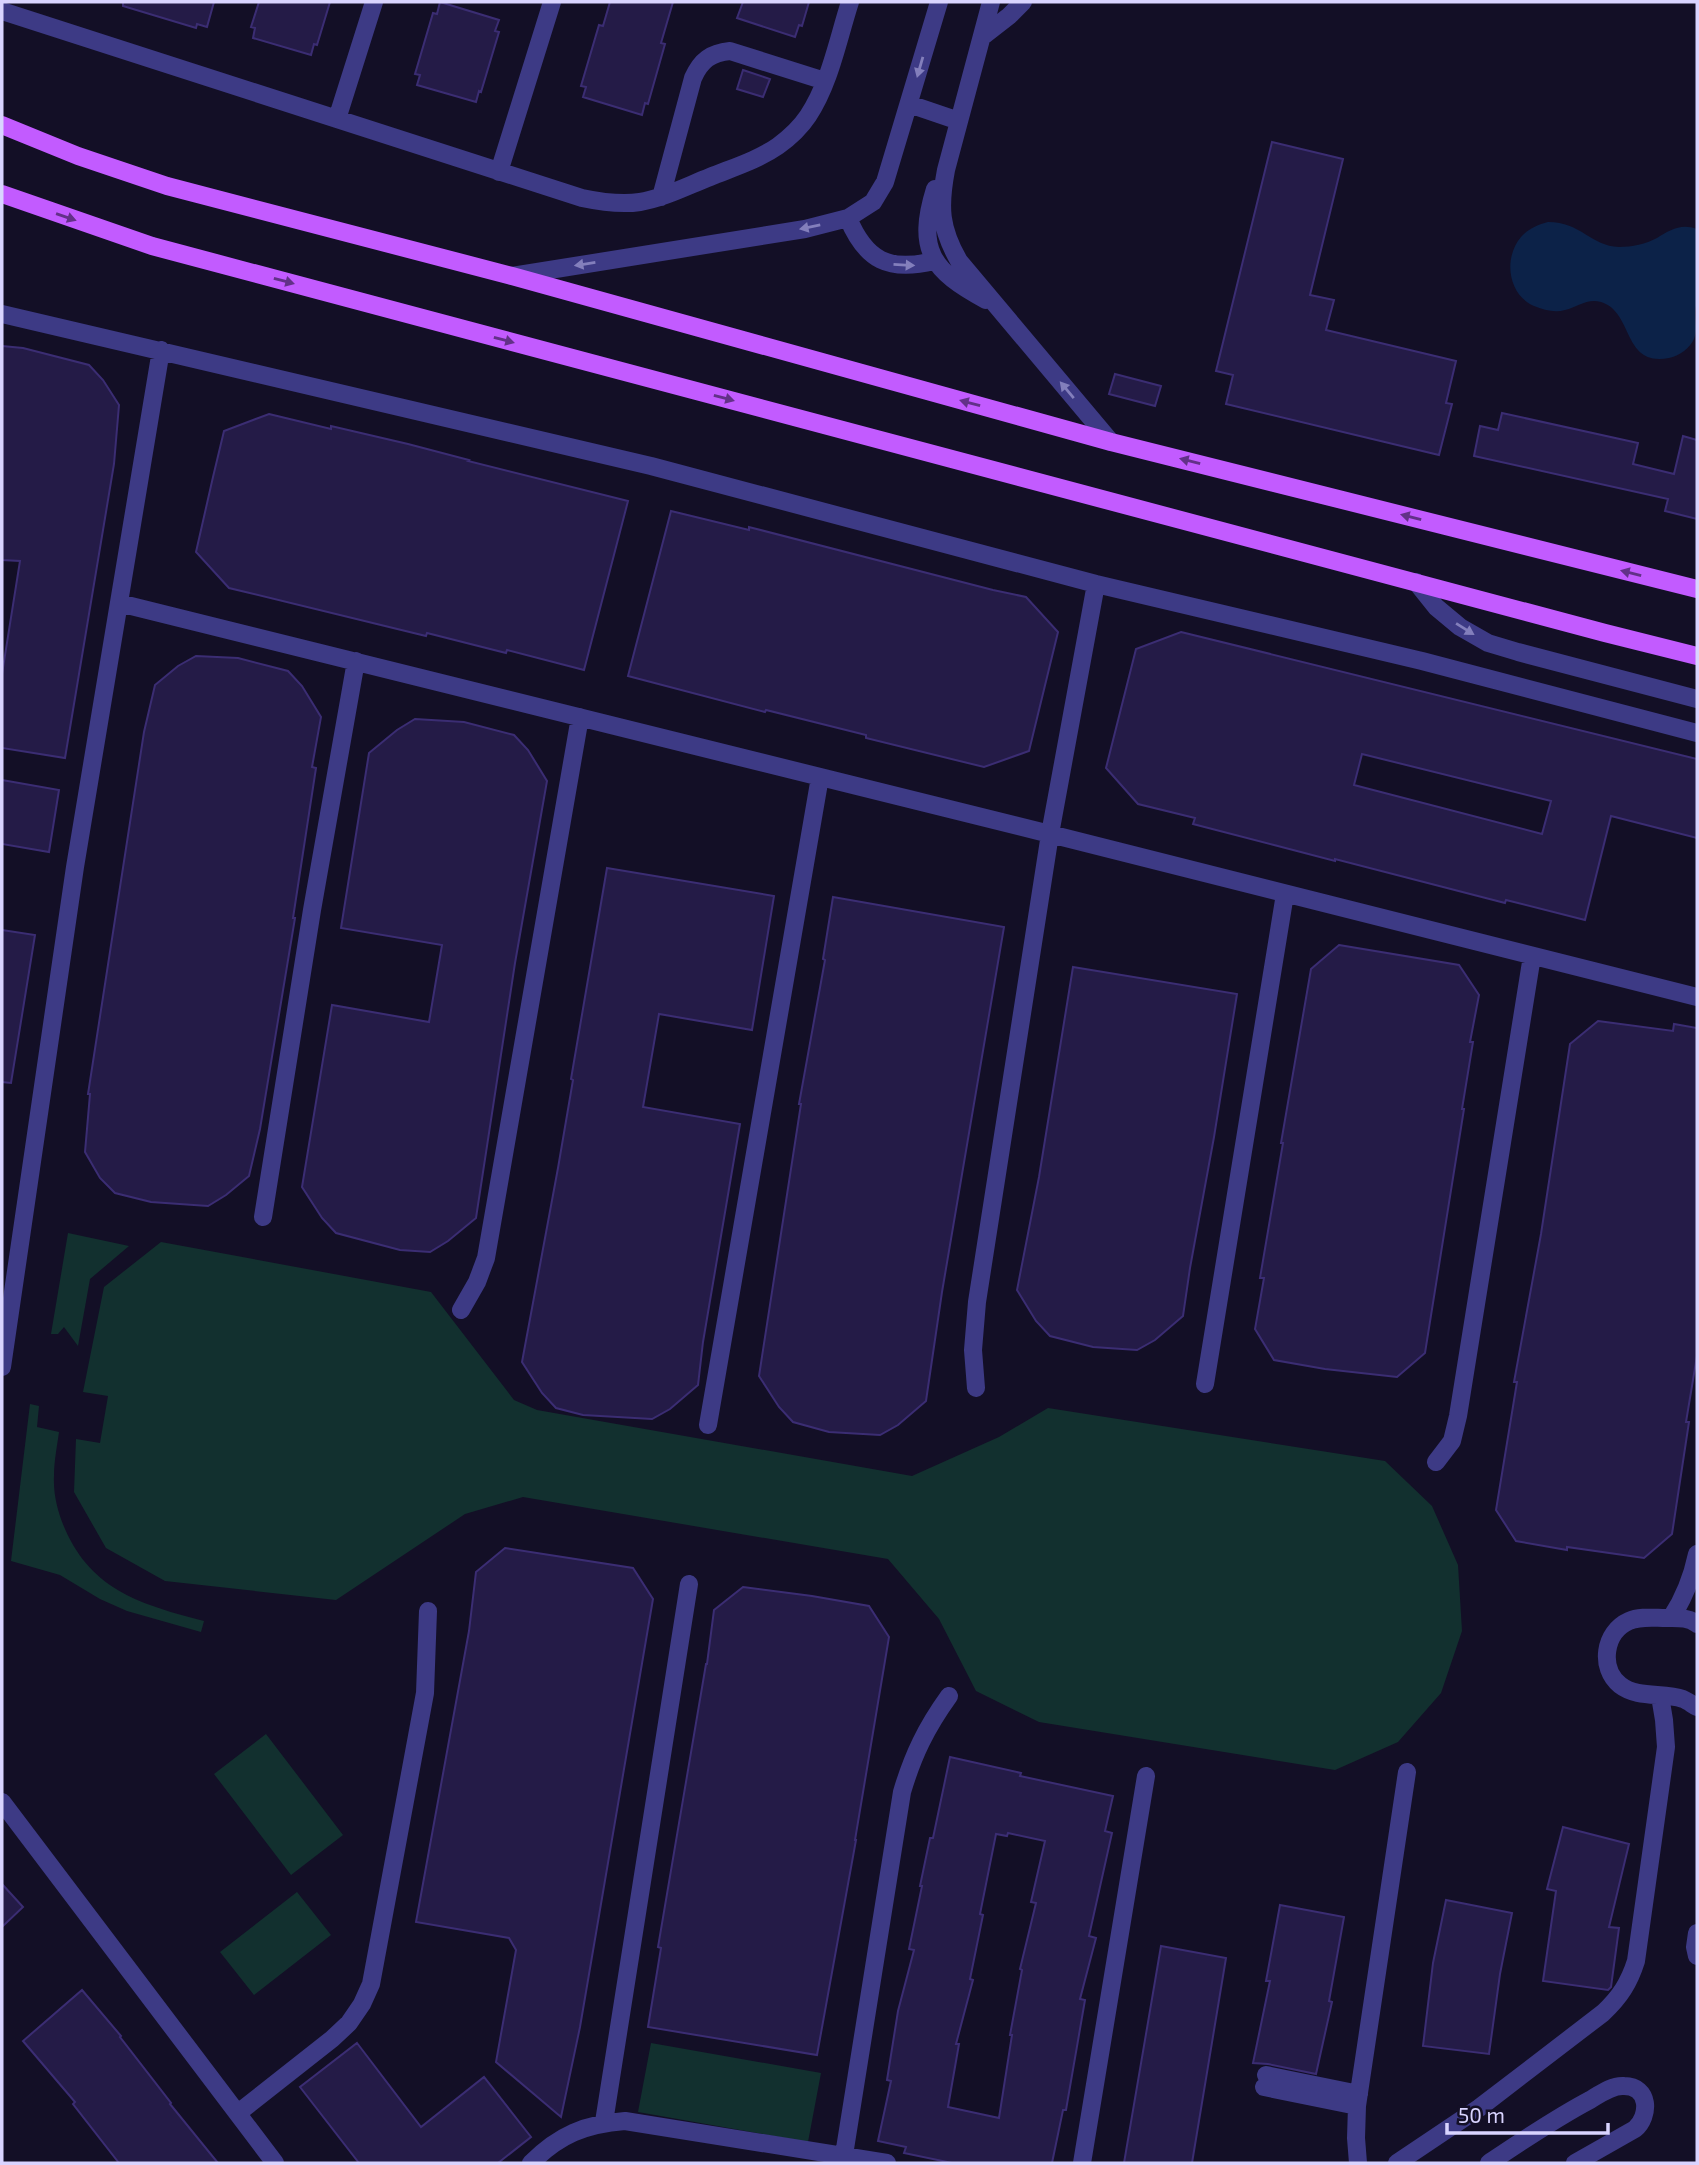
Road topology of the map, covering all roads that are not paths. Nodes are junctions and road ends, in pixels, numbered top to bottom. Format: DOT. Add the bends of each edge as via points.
graph roads {
  1 [pos="374,2"];
  2 [pos="552,2"];
  3 [pos="850,2"];
  4 [pos="939,2"];
  5 [pos="991,2"];
  6 [pos="1023,2"];
  7 [pos="2,11"];
  8 [pos="982,37"];
  9 [pos="825,81"];
  10 [pos="909,104"];
  11 [pos="337,120"];
  12 [pos="958,121"];
  13 [pos="2,125"];
  14 [pos="946,170"];
  15 [pos="499,172"];
  16 [pos="2,194"];
  17 [pos="660,197"];
  18 [pos="848,218"];
  19 [pos="934,261"];
  20 [pos="512,276"];
  21 [pos="994,304"];
  22 [pos="2,314"];
  23 [pos="161,350"];
  24 [pos="1111,442"];
  25 [pos="1416,582"];
  26 [pos="1096,584"];
  27 [pos="1697,590"];
  28 [pos="119,603"];
  29 [pos="1697,656"];
  30 [pos="356,661"];
  31 [pos="1697,699"];
  32 [pos="580,717"];
  33 [pos="1697,733"];
  34 [pos="820,777"];
  35 [pos="1051,834"];
  36 [pos="1285,894"];
  37 [pos="1532,957"];
  38 [pos="1697,997"];
  39 [pos="263,1217"];
  40 [pos="461,1310"];
  41 [pos="2,1358"];
  42 [pos="1205,1384"];
  43 [pos="976,1388"];
  44 [pos="708,1425"];
  45 [pos="1436,1462"];
  46 [pos="1697,1554"];
  47 [pos="689,1584"];
  48 [pos="428,1611"];
  49 [pos="1671,1618"];
  50 [pos="1695,1619"];
  51 [pos="949,1696"];
  52 [pos="1660,1696"];
  53 [pos="1693,1700"];
  54 [pos="1407,1772"];
  55 [pos="1146,1776"];
  56 [pos="2,1802"];
  57 [pos="1697,1933"];
  58 [pos="1697,1956"];
  59 [pos="1265,2081"];
  60 [pos="1358,2100"];
  61 [pos="237,2113"];
  62 [pos="604,2122"];
  63 [pos="844,2155"];
  64 [pos="275,2163"];
  65 [pos="531,2163"];
  66 [pos="887,2163"];
  67 [pos="1082,2163"];
  68 [pos="1359,2163"];
  69 [pos="1397,2163"];
  70 [pos="1489,2163"];
  71 [pos="1575,2163"];
  1 -- 11 [label="street"];
  2 -- 15 [label="street"];
  3 -- 9 [label="street"];
  4 -- 10 [label="street, one-way"];
  5 -- 8 [label="street"];
  6 -- 8 [label="street"];
  7 -- 11 [label="street"];
  8 -- 12 [label="street"];
  9 -- 17 [label="street" via="806,118 776,148"];
  9 -- 17 [label="street" via="730,51 707,58 693,78"];
  10 -- 12 [label="street"];
  10 -- 18 [label="street" via="885,182 873,202"];
  11 -- 15 [label="street"];
  12 -- 14 [label="street"];
  13 -- 20 [label="main road" via="167,186"];
  14 -- 19 [label="street" via="929,213 929,250"];
  14 -- 21 [label="street" via="942,216 949,244"];
  15 -- 17 [label="street" via="601,202"];
  16 -- 25 [label="main road, one-way" via="152,246"];
  18 -- 19 [label="street, one-way" via="857,239 881,259 913,266"];
  18 -- 20 [label="street, one-way" via="805,229"];
  19 -- 21 [label="street" via="965,289"];
  24 -- 20 [label="main road, one-way"];
  24 -- 21 [label="street, one-way"];
  22 -- 23 [label="street"];
  23 -- 26 [label="street" via="651,466"];
  23 -- 28 [label="street"];
  27 -- 24 [label="main road, one-way"];
  25 -- 29 [label="main road"];
  25 -- 31 [label="street, one-way" via="1436,607 1488,643"];
  26 -- 33 [label="street" via="1422,661"];
  26 -- 35 [label="street"];
  28 -- 30 [label="street"];
  28 -- 41 [label="street"];
  30 -- 32 [label="street"];
  30 -- 39 [label="street"];
  32 -- 34 [label="street"];
  32 -- 40 [label="street" via="486,1258"];
  34 -- 35 [label="street"];
  34 -- 44 [label="street"];
  35 -- 36 [label="street"];
  35 -- 43 [label="street" via="977,1302"];
  36 -- 37 [label="street"];
  36 -- 42 [label="street"];
  37 -- 38 [label="street"];
  37 -- 45 [label="street" via="1458,1416 1452,1441"];
  46 -- 49 [label="street" via="1682,1601"];
  47 -- 62 [label="street"];
  48 -- 61 [label="street" via="425,1693 371,1984 340,2031"];
  49 -- 50 [label="street"];
  49 -- 52 [label="street" via="1628,1621 1613,1635 1606,1655 1619,1684"];
  51 -- 63 [label="street" via="912,1758 902,1792"];
  52 -- 53 [label="street"];
  52 -- 69 [label="street" via="1667,1747 1630,1981 1603,2013 1479,2108"];
  54 -- 60 [label="street"];
  55 -- 67 [label="street"];
  56 -- 61 [label="street"];
  57 -- 58 [label="street"];
  59 -- 60 [label="street"];
  60 -- 68 [label="street"];
  61 -- 64 [label="street"];
  62 -- 63 [label="street" via="625,2121"];
  62 -- 65 [label="street" via="564,2136"];
  63 -- 66 [label="street"];
  70 -- 71 [label="street" via="1559,2116 1612,2088 1637,2089 1646,2107 1642,2122"];
}
